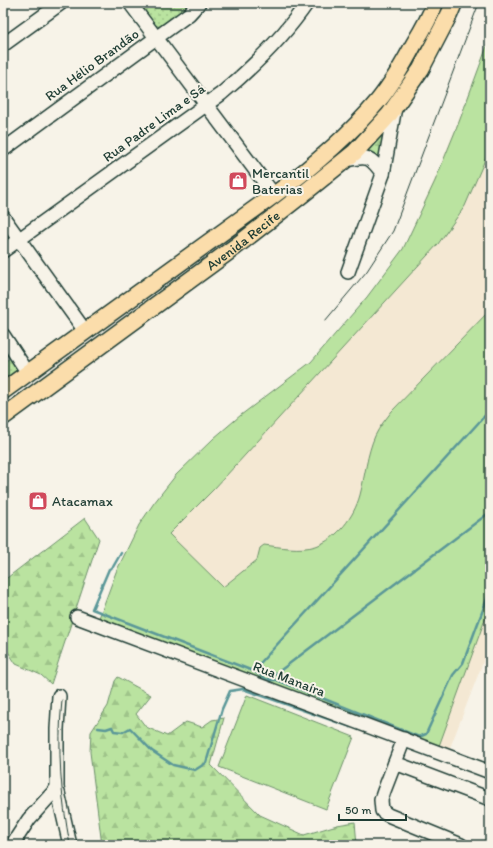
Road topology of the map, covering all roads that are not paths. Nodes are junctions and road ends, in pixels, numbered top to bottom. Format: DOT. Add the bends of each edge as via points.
graph roads {
  1 [pos="61,3"];
  2 [pos="130,3"];
  3 [pos="199,3"];
  4 [pos="307,3"];
  5 [pos="435,3"];
  6 [pos="454,3"];
  7 [pos="156,38"];
  8 [pos="3,45"];
  9 [pos="206,105"];
  10 [pos="395,107"];
  11 [pos="3,150"];
  12 [pos="345,160"];
  13 [pos="383,174"];
  14 [pos="274,195"];
  15 [pos="3,217"];
  16 [pos="20,239"];
  17 [pos="3,251"];
  18 [pos="348,272"];
  19 [pos="85,331"];
  20 [pos="3,335"];
  21 [pos="8,353"];
  22 [pos="28,373"];
  23 [pos="3,391"];
  24 [pos="3,417"];
  25 [pos="77,617"];
  26 [pos="60,696"];
  27 [pos="404,739"];
  28 [pos="395,763"];
  29 [pos="490,772"];
  30 [pos="57,788"];
  31 [pos="490,799"];
  32 [pos="12,845"];
  33 [pos="70,845"];
  34 [pos="461,845"];
  1 -- 8 [label="street"];
  2 -- 7 [label="street"];
  3 -- 7 [label="street, Rua Hélio Brandão" via="189,14"];
  4 -- 9 [label="street, Rua Padre Lima e Sá" via="280,38 249,70"];
  5 -- 14 [label="main road, Avenida Recife" via="405,61 379,99 342,139"];
  6 -- 10 [label="main road, Avenida Recife" via="421,69"];
  7 -- 9 [label="street"];
  7 -- 11 [label="street, Rua Hélio Brandão"];
  9 -- 14 [label="street"];
  9 -- 16 [label="street, Rua Padre Lima e Sá"];
  10 -- 12 [label="main road, Avenida Recife" via="372,135"];
  10 -- 13 [label="street"];
  12 -- 13 [label="street" via="367,158 374,162"];
  12 -- 24 [label="main road, Avenida Recife" via="235,247"];
  13 -- 18 [label="street"];
  14 -- 19 [label="main road, Avenida Recife"];
  15 -- 16 [label="street"];
  16 -- 17 [label="street, Rua Padre Lima e Sá"];
  16 -- 19 [label="street"];
  19 -- 22 [label="main road, Avenida Recife"];
  20 -- 21 [label="street"];
  21 -- 22 [label="street"];
  22 -- 23 [label="main road, Avenida Recife"];
  25 -- 27 [label="street, Rua Manaíra"];
  26 -- 30 [label="street"];
  27 -- 28 [label="street"];
  27 -- 29 [label="street, Rua Manaíra"];
  28 -- 31 [label="street"];
  28 -- 34 [label="street" via="381,800 382,811"];
  30 -- 32 [label="street"];
  30 -- 33 [label="street"];
}
